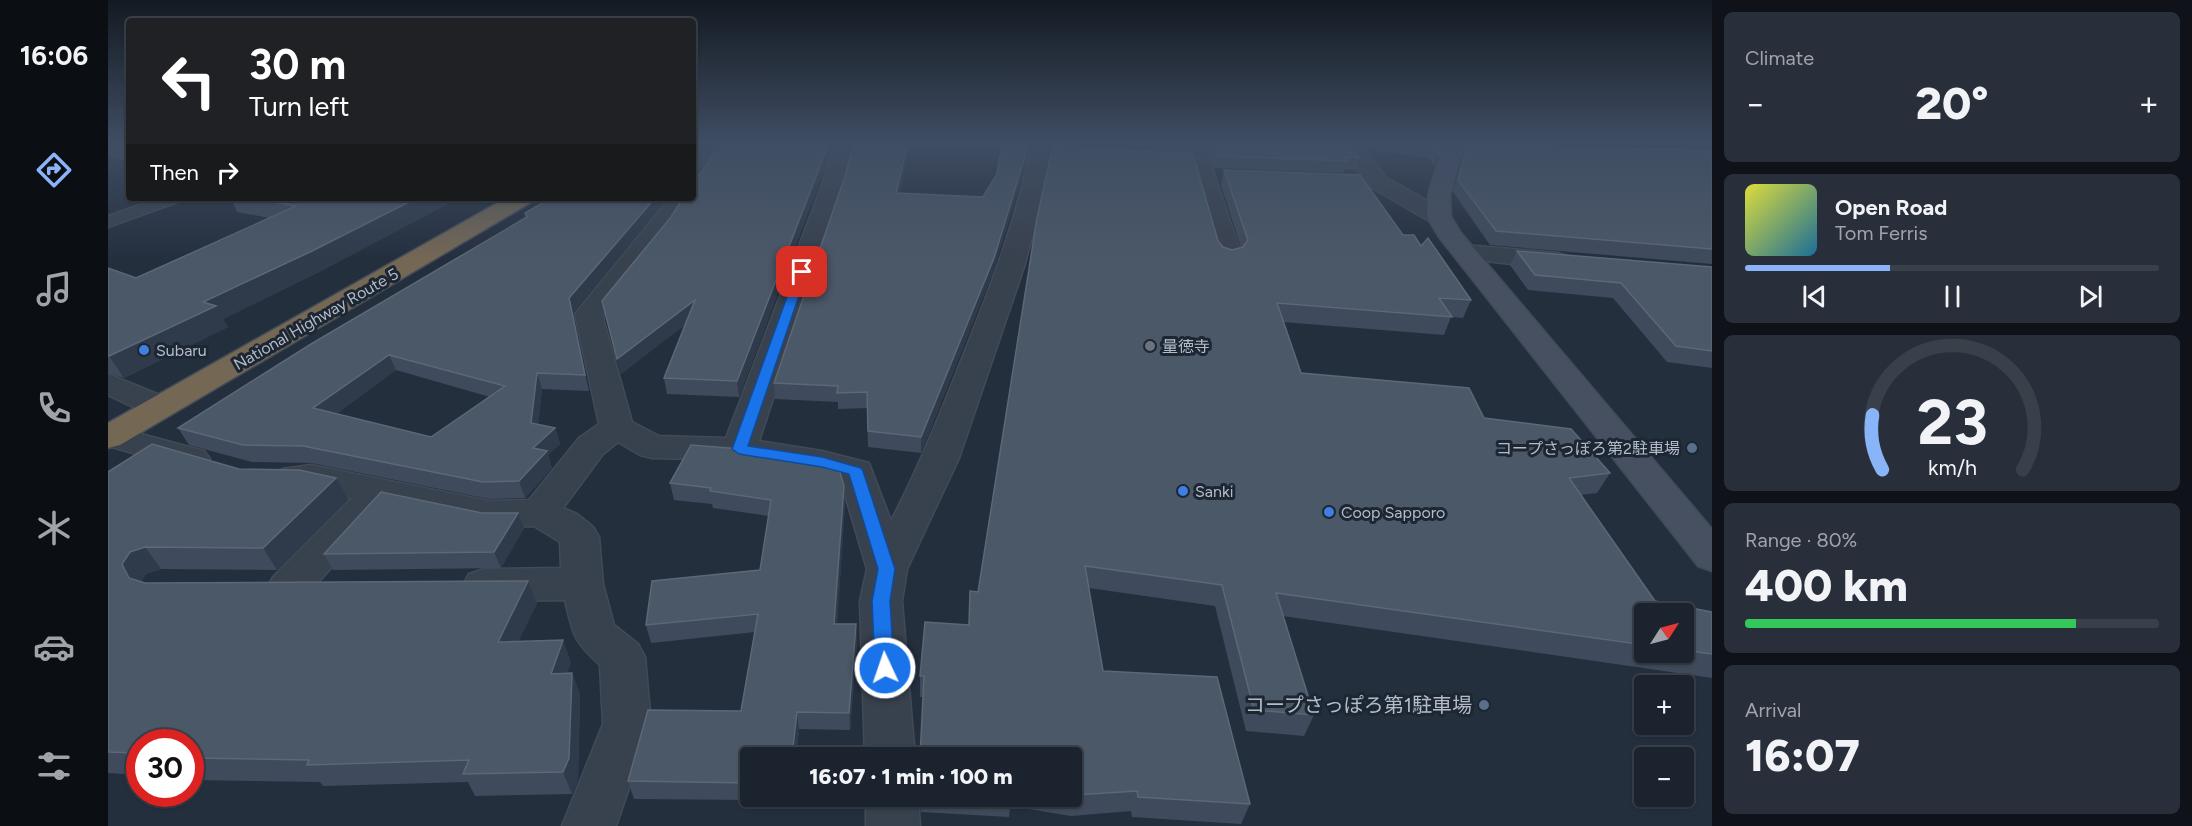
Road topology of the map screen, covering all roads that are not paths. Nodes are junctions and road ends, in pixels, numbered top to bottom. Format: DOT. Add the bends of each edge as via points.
graph roads {
  1 [pos="834,182"];
  2 [pos="1037,182"];
  3 [pos="1217,182"];
  4 [pos="1382,182"];
  5 [pos="1443,182"];
  6 [pos="166,201"];
  7 [pos="517,201"];
  8 [pos="679,201"];
  9 [pos="1439,217"];
  10 [pos="108,222"];
  11 [pos="1465,253"];
  12 [pos="1229,257"];
  13 [pos="1579,262"];
  14 [pos="108,383"];
  15 [pos="160,407"];
  16 [pos="617,426"];
  17 [pos="109,436"];
  18 [pos="739,449"];
  19 [pos="380,491"];
  20 [pos="539,513"];
  21 [pos="1712,556"];
  22 [pos="887,569"];
  23 [pos="582,584"];
  24 [pos="453,586"];
  25 [pos="335,588"];
  26 [pos="889,747"];
  27 [pos="892,807"];
  28 [pos="589,826"];
  29 [pos="893,826"];
  1 -- 18 [label="street"];
  2 -- 22 [label="street" via="1003,289 941,458"];
  3 -- 12 [label="street"];
  4 -- 9 [label="street"];
  5 -- 9 [label="street"];
  6 -- 10 [label="lane"];
  7 -- 15 [label="highway, National Highway Route 5"];
  8 -- 16 [label="street" via="589,314"];
  9 -- 11 [label="street"];
  11 -- 13 [label="street"];
  11 -- 21 [label="street"];
  14 -- 15 [label="street"];
  15 -- 17 [label="highway, National Highway Route 5"];
  16 -- 18 [label="street" via="652,447"];
  16 -- 20 [label="street" via="591,446"];
  17 -- 19 [label="street" via="247,473 311,477"];
  18 -- 22 [label="street" via="856,471"];
  19 -- 20 [label="street" via="489,514"];
  19 -- 25 [label="street" via="271,588"];
  20 -- 23 [label="street" via="579,537"];
  22 -- 26 [label="street" via="881,601"];
  23 -- 24 [label="street"];
  23 -- 28 [label="street" via="595,634 622,657 627,724"];
  27 -- 29 [label="street"];
}
